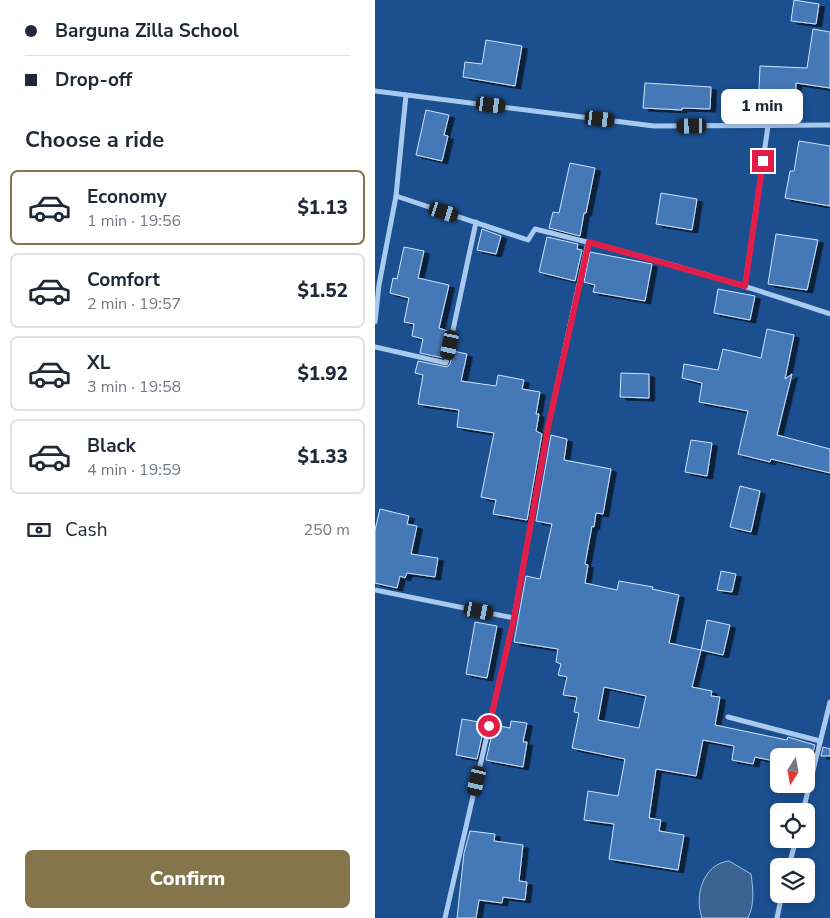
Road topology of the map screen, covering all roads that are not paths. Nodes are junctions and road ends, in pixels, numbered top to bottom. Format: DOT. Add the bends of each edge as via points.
graph roads {
  1 [pos="375,91"];
  2 [pos="406,95"];
  3 [pos="830,125"];
  4 [pos="768,126"];
  5 [pos="395,196"];
  6 [pos="476,222"];
  7 [pos="589,242"];
  8 [pos="745,286"];
  9 [pos="830,314"];
  10 [pos="375,322"];
  11 [pos="375,347"];
  12 [pos="375,590"];
  13 [pos="514,618"];
  14 [pos="830,702"];
  15 [pos="728,717"];
  16 [pos="820,741"];
  17 [pos="805,803"];
  18 [pos="780,903"];
  19 [pos="445,918"];
  20 [pos="777,918"];
  1 -- 2 [label="street"];
  2 -- 4 [label="street" via="654,126"];
  2 -- 5 [label="street"];
  3 -- 4 [label="street"];
  4 -- 8 [label="street"];
  5 -- 6 [label="street"];
  5 -- 10 [label="street"];
  6 -- 7 [label="street" via="528,240 535,229"];
  6 -- 11 [label="street" via="446,363"];
  7 -- 8 [label="street"];
  7 -- 13 [label="street" via="548,427"];
  8 -- 9 [label="street"];
  12 -- 13 [label="street"];
  13 -- 19 [label="street"];
  14 -- 16 [label="street"];
  15 -- 16 [label="street"];
  16 -- 17 [label="street"];
  18 -- 20 [label="street"];
}
